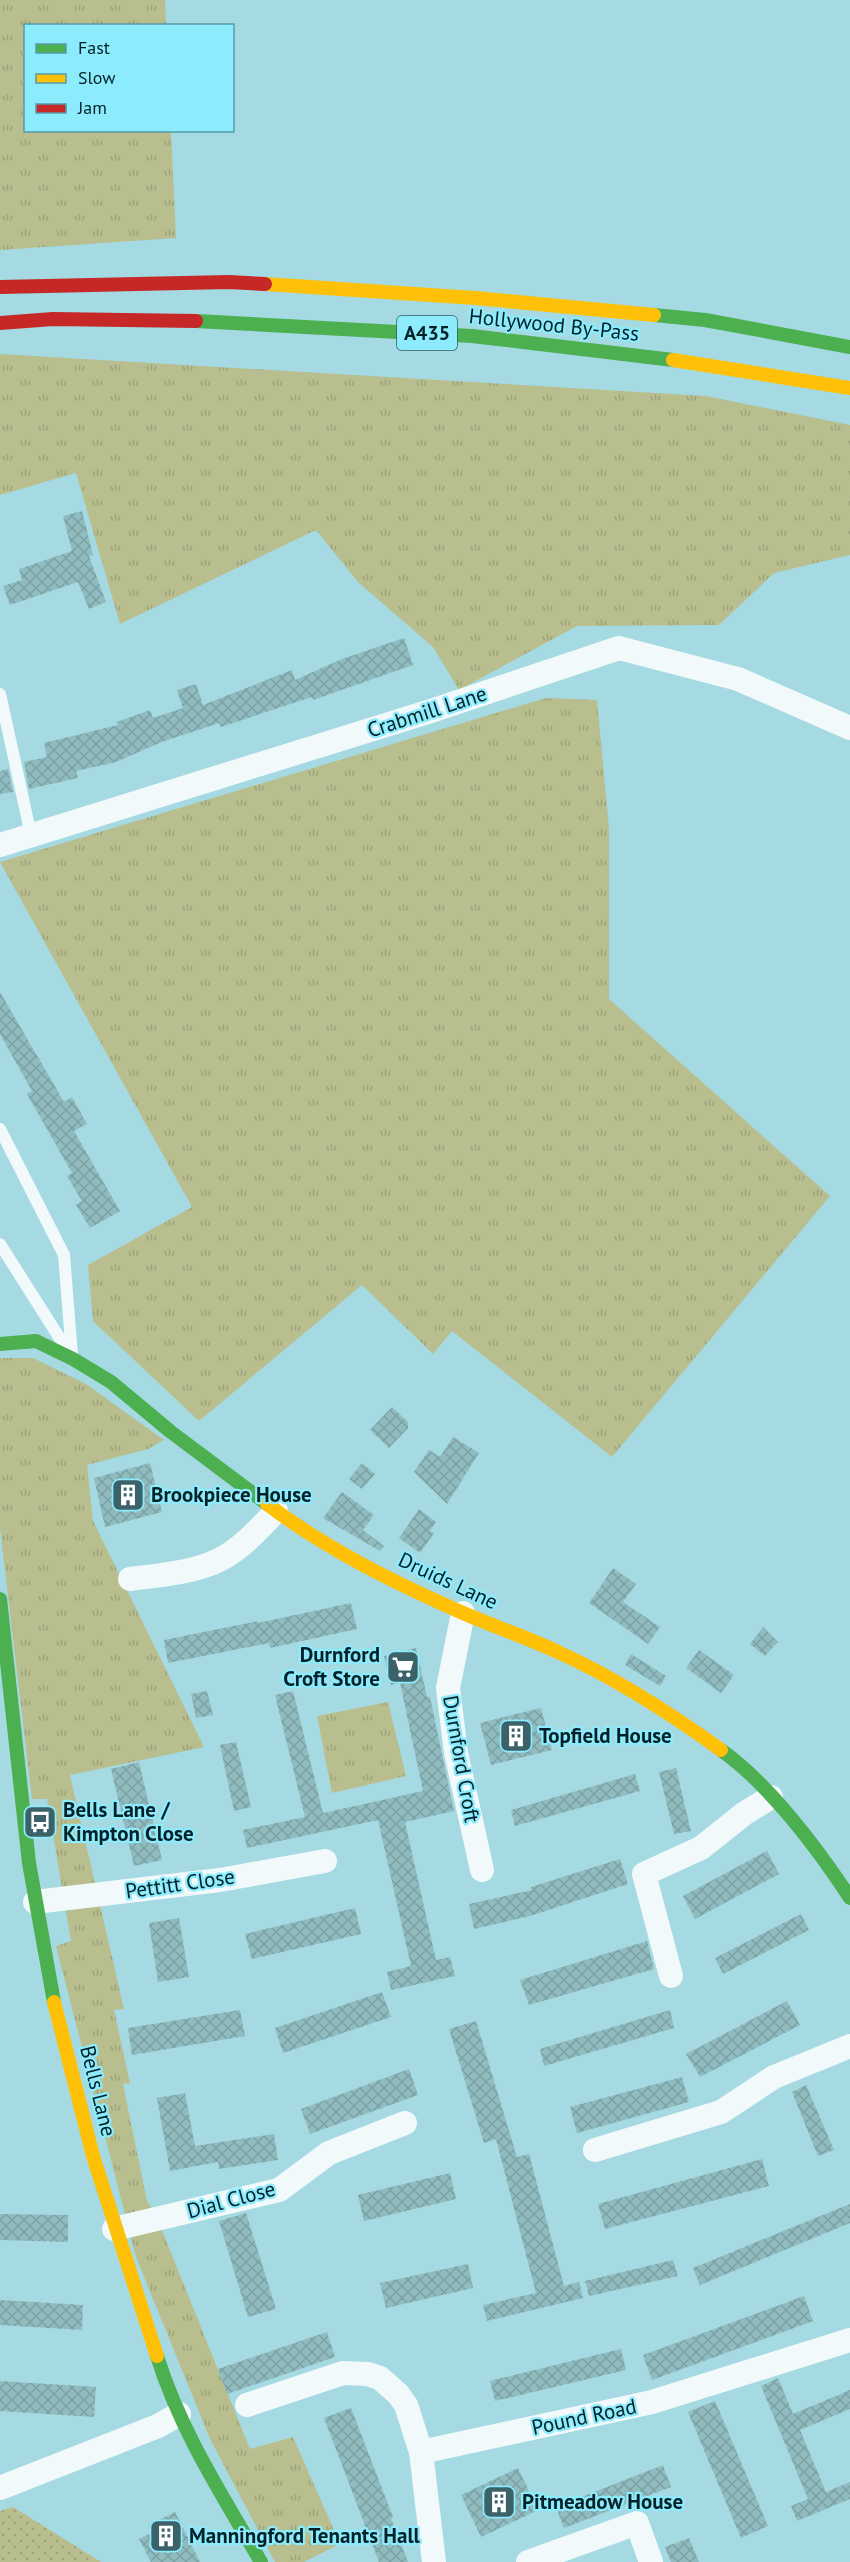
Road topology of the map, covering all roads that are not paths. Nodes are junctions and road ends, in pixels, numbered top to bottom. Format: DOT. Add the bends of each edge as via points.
graph roads {
  1 [pos="0,287"];
  2 [pos="0,323"];
  3 [pos="850,346"];
  4 [pos="850,388"];
  5 [pos="0,694"];
  6 [pos="850,728"];
  7 [pos="31,836"];
  8 [pos="0,845"];
  9 [pos="0,1129"];
  10 [pos="0,1244"];
  11 [pos="0,1344"];
  12 [pos="73,1359"];
  13 [pos="276,1511"];
  14 [pos="130,1579"];
  15 [pos="0,1599"];
  16 [pos="463,1613"];
  17 [pos="9,1783"];
  18 [pos="771,1797"];
  19 [pos="325,1861"];
  20 [pos="482,1870"];
  21 [pos="850,1898"];
  22 [pos="35,1902"];
  23 [pos="671,1976"];
  24 [pos="850,2046"];
  25 [pos="405,2123"];
  26 [pos="595,2150"];
  27 [pos="114,2229"];
  28 [pos="850,2340"];
  29 [pos="247,2405"];
  30 [pos="178,2414"];
  31 [pos="421,2452"];
  32 [pos="0,2488"];
  33 [pos="261,2562"];
  34 [pos="434,2562"];
  35 [pos="530,2562"];
  36 [pos="651,2562"];
  1 -- 3 [label="main road, Hollywood By-Pass / A435" via="229,282 452,297 705,320"];
  2 -- 4 [label="main road, Hollywood By-Pass / A435" via="53,319 223,321 472,336 706,364"];
  5 -- 7 [label="lane"];
  6 -- 7 [label="street, Crabmill Lane" via="738,679 619,648"];
  7 -- 8 [label="street, Crabmill Lane"];
  9 -- 12 [label="lane" via="64,1255"];
  10 -- 12 [label="lane"];
  11 -- 12 [label="main road, Druids Lane" via="36,1341"];
  12 -- 13 [label="main road, Druids Lane" via="111,1382"];
  13 -- 14 [label="street" via="258,1531 220,1559 178,1573"];
  13 -- 16 [label="main road, Druids Lane" via="349,1557"];
  15 -- 17 [label="main road, Bells Lane"];
  16 -- 18 [label="main road, Druids Lane" via="559,1652 614,1680 728,1755"];
  16 -- 20 [label="street, Durnford Croft" via="448,1688 456,1753"];
  17 -- 22 [label="main road, Bells Lane"];
  18 -- 21 [label="main road, Druids Lane"];
  18 -- 23 [label="street" via="701,1848 644,1874"];
  19 -- 22 [label="street, Pettitt Close" via="220,1880"];
  22 -- 27 [label="main road, Bells Lane" via="62,2033"];
  24 -- 26 [label="street" via="774,2077 721,2112"];
  25 -- 27 [label="street, Dial Close" via="329,2153 279,2190"];
  27 -- 30 [label="main road, Bells Lane"];
  28 -- 31 [label="street, Pound Road" via="652,2402"];
  29 -- 31 [label="street" via="343,2373 368,2374 380,2378 406,2405"];
  30 -- 32 [label="street" via="158,2426"];
  30 -- 33 [label="main road, Bells Lane"];
  31 -- 34 [label="street"];
  35 -- 36 [label="street" via="637,2523"];
}
